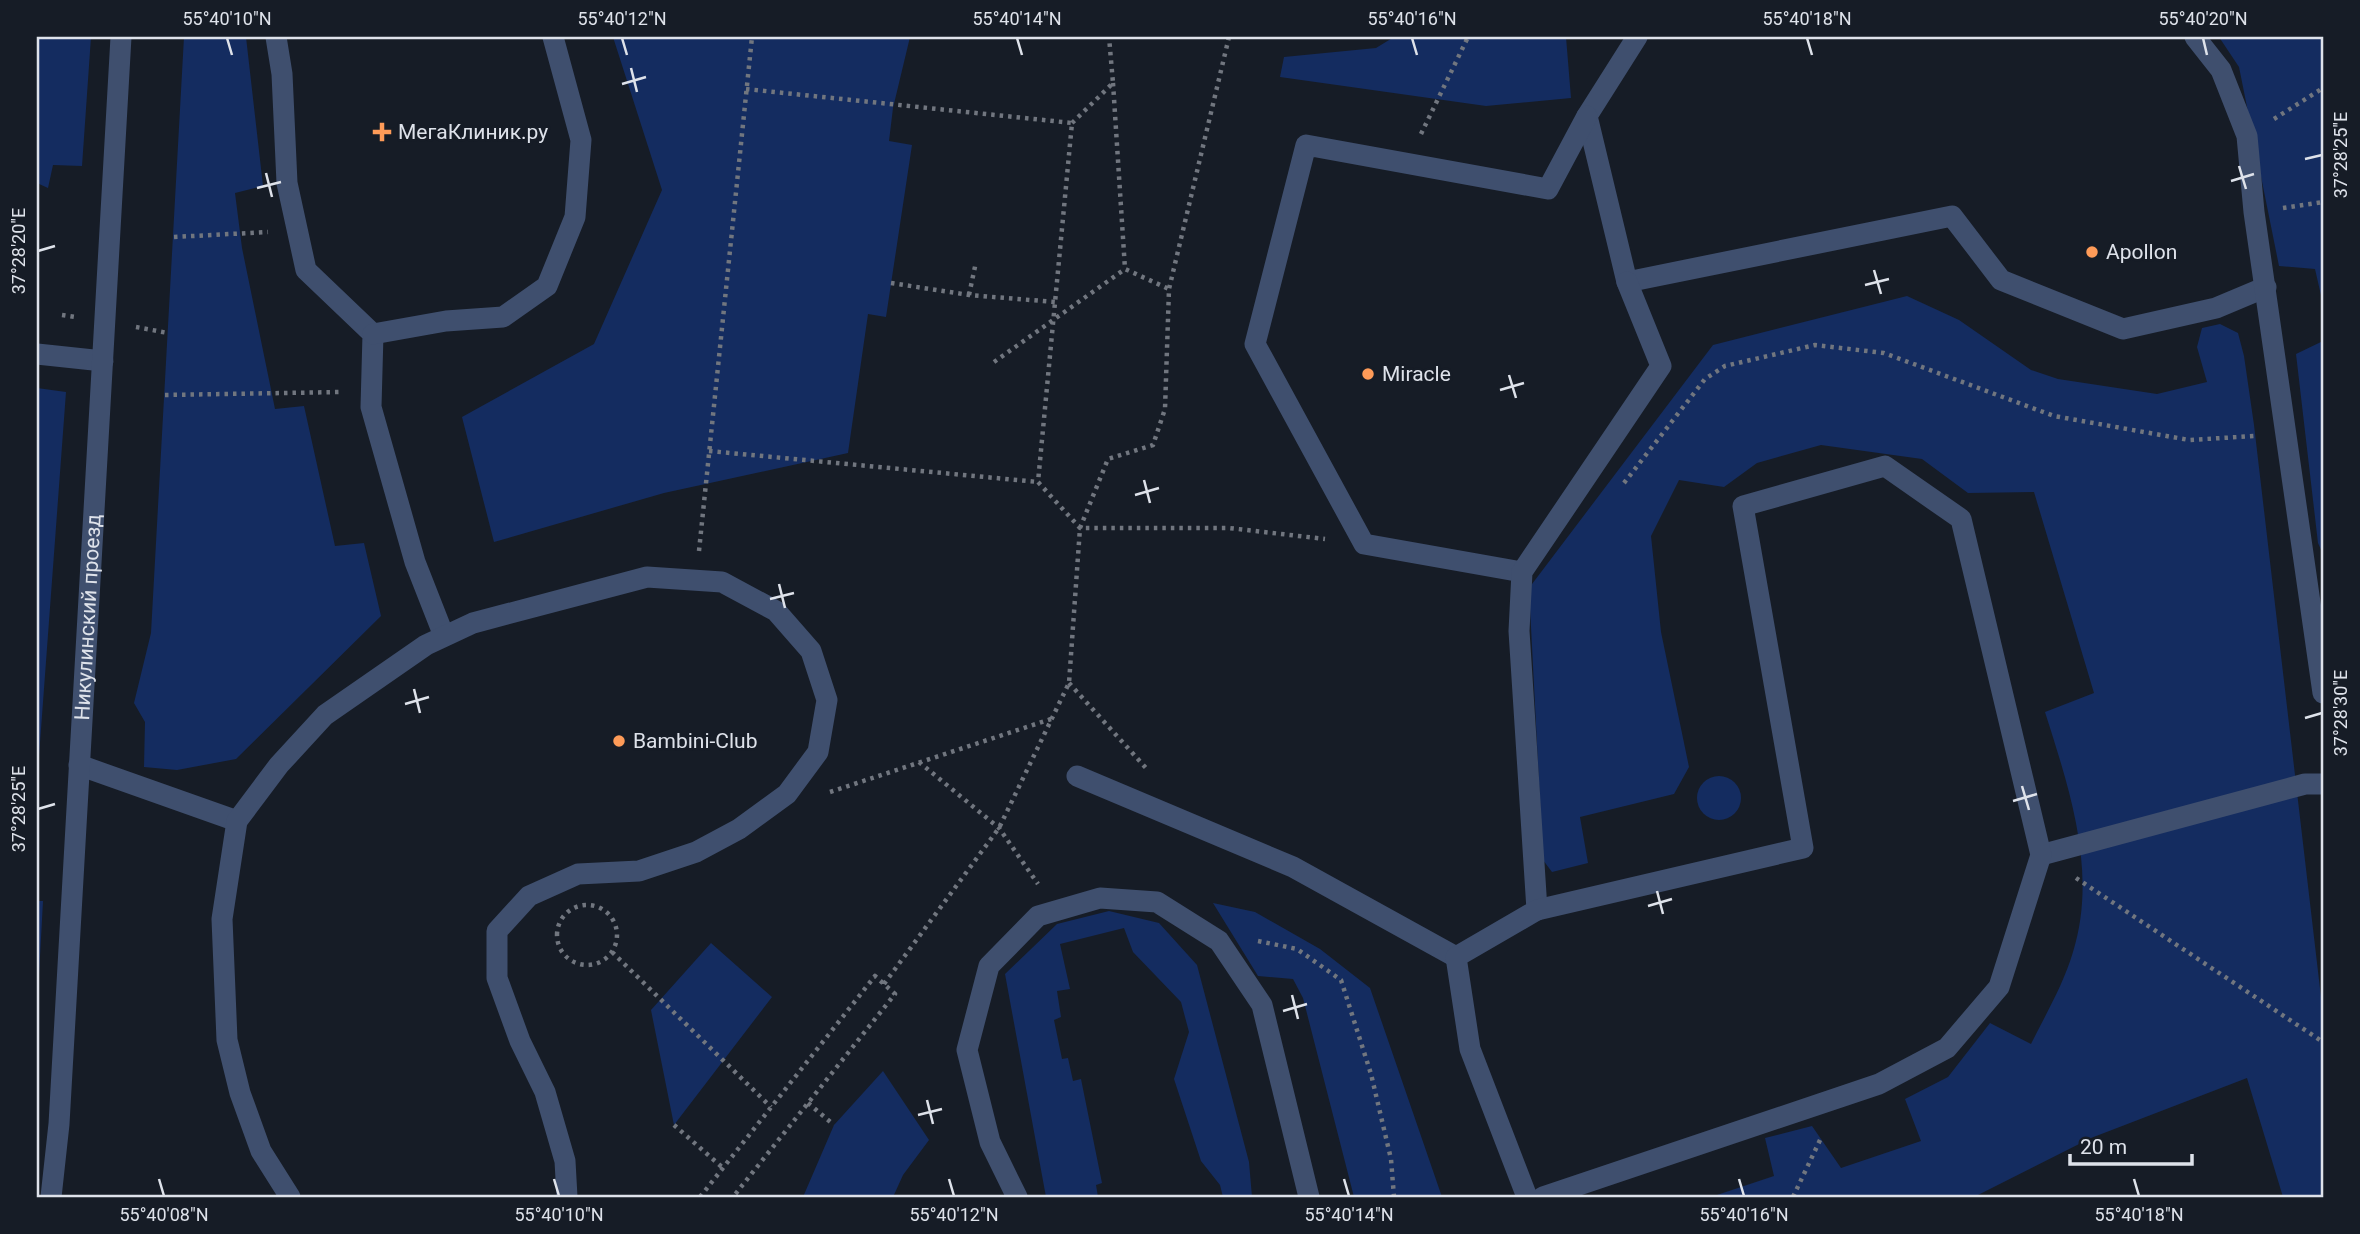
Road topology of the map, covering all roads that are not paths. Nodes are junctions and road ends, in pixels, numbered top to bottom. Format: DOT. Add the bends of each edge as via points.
graph roads {
  1 [pos="121,37"];
  2 [pos="276,37"];
  3 [pos="553,37"];
  4 [pos="1637,37"];
  5 [pos="2195,37"];
  6 [pos="1587,116"];
  7 [pos="1627,282"];
  8 [pos="2266,286"];
  9 [pos="373,334"];
  10 [pos="37,354"];
  11 [pos="103,361"];
  12 [pos="1522,572"];
  13 [pos="2318,606"];
  14 [pos="444,636"];
  15 [pos="2323,693"];
  16 [pos="79,765"];
  17 [pos="1077,776"];
  18 [pos="2323,784"];
  19 [pos="237,821"];
  20 [pos="2041,855"];
  21 [pos="1537,910"];
  22 [pos="1456,957"];
  23 [pos="51,1197"];
  24 [pos="290,1197"];
  25 [pos="567,1197"];
  26 [pos="1017,1197"];
  27 [pos="1310,1197"];
  28 [pos="1527,1197"];
  29 [pos="1544,1197"];
  1 -- 11 [label="street, Никулинский проезд"];
  2 -- 9 [label="street" via="287,183 306,270"];
  3 -- 9 [label="street" via="581,140 575,217 547,286 503,317"];
  4 -- 6 [label="street"];
  5 -- 8 [label="street" via="2221,70 2247,136"];
  6 -- 7 [label="street"];
  6 -- 12 [label="street" via="1548,189 1306,145 1255,344 1364,544"];
  7 -- 8 [label="street" via="1952,216 2001,280 2123,329 2216,308"];
  7 -- 12 [label="street" via="1661,366"];
  8 -- 13 [label="street"];
  9 -- 14 [label="street" via="371,407 415,562"];
  10 -- 11 [label="street"];
  11 -- 16 [label="street, Никулинский проезд"];
  12 -- 21 [label="street" via="1519,631"];
  13 -- 15 [label="street"];
  14 -- 19 [label="street" via="325,715"];
  14 -- 25 [label="street" via="484,620 647,577 722,582 776,611 811,651 827,700 818,752 787,794 739,829 696,852 639,871 578,874 529,896 497,931 498,978 520,1041 545,1092 565,1161"];
  16 -- 19 [label="street"];
  16 -- 23 [label="street, Никулинский проезд"];
  17 -- 22 [label="street" via="1293,867"];
  18 -- 20 [label="street" via="2305,784"];
  19 -- 24 [label="street" via="222,919 227,1040 261,1151"];
  20 -- 21 [label="street" via="1961,519 1885,466 1743,506 1803,848"];
  20 -- 29 [label="street" via="1999,987 1947,1048 1878,1084"];
  21 -- 22 [label="street"];
  22 -- 28 [label="street" via="1470,1049"];
  26 -- 27 [label="street" via="990,1142 967,1050 989,966 1038,916 1100,898 1157,902 1219,941 1262,1005"];
}
